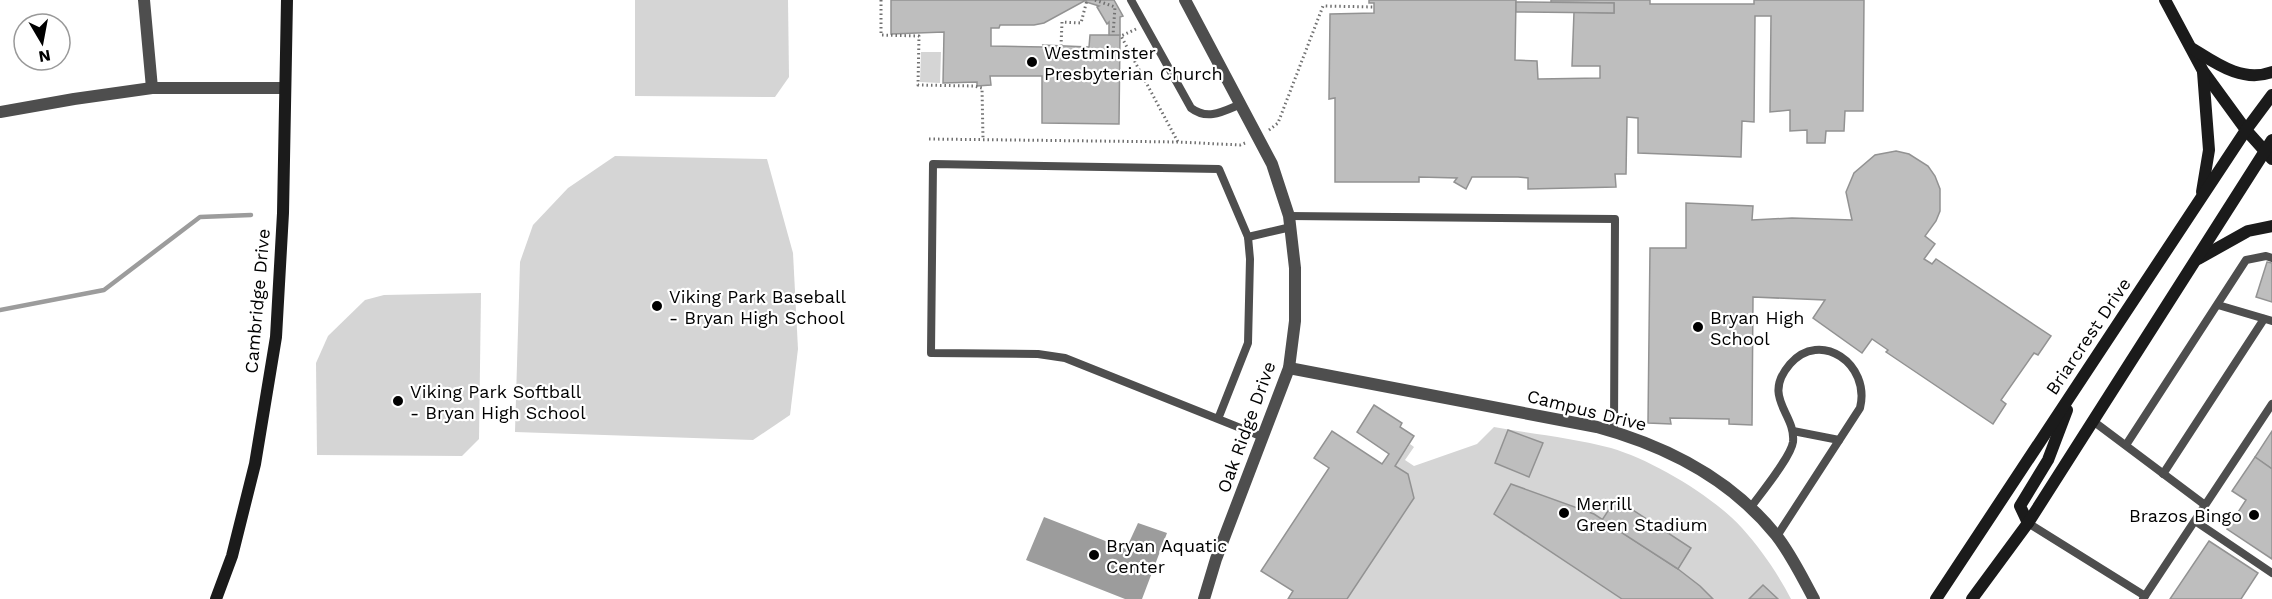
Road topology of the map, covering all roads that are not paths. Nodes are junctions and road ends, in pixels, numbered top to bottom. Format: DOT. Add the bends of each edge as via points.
graph roads {
  1 [pos="144,0"];
  2 [pos="287,0"];
  3 [pos="1131,0"];
  4 [pos="1185,0"];
  5 [pos="2165,0"];
  6 [pos="2192,48"];
  7 [pos="2203,71"];
  8 [pos="2272,72"];
  9 [pos="152,88"];
  10 [pos="285,88"];
  11 [pos="2272,94"];
  12 [pos="1240,104"];
  13 [pos="0,112"];
  14 [pos="2246,130"];
  15 [pos="2272,140"];
  16 [pos="2268,155"];
  17 [pos="2201,199"];
  18 [pos="1290,221"];
  19 [pos="2272,226"];
  20 [pos="1248,237"];
  21 [pos="2272,258"];
  22 [pos="2197,260"];
  23 [pos="2218,305"];
  24 [pos="2268,320"];
  25 [pos="1289,368"];
  26 [pos="2073,392"];
  27 [pos="2272,404"];
  28 [pos="1218,419"];
  29 [pos="2093,421"];
  30 [pos="1793,431"];
  31 [pos="1614,432"];
  32 [pos="1263,437"];
  33 [pos="1839,440"];
  34 [pos="2126,445"];
  35 [pos="2163,474"];
  36 [pos="2205,505"];
  37 [pos="1751,507"];
  38 [pos="2194,521"];
  39 [pos="2028,523"];
  40 [pos="1777,536"];
  41 [pos="2272,573"];
  42 [pos="2144,598"];
  43 [pos="216,599"];
  44 [pos="1204,599"];
  45 [pos="1814,599"];
  46 [pos="1936,599"];
  47 [pos="1972,599"];
  1 -- 9 [label="street"];
  2 -- 10 [label="main road, Cambridge Drive"];
  3 -- 12 [label="lane" via="1191,108 1198,114 1213,115"];
  4 -- 12 [label="street, Oak Ridge Drive"];
  5 -- 6 [label="main road"];
  6 -- 7 [label="main road"];
  6 -- 8 [label="main road" via="2227,70 2248,76"];
  7 -- 14 [label="main road"];
  7 -- 17 [label="main road" via="2209,150"];
  9 -- 10 [label="street"];
  9 -- 13 [label="street"];
  10 -- 43 [label="main road, Cambridge Drive" via="276,337 255,464 232,556"];
  11 -- 14 [label="main road, Briarcrest Drive"];
  12 -- 18 [label="street, Oak Ridge Drive" via="1272,164"];
  14 -- 16 [label="main road"];
  14 -- 17 [label="main road, Briarcrest Drive"];
  15 -- 16 [label="main road"];
  16 -- 22 [label="main road"];
  17 -- 26 [label="main road, Briarcrest Drive"];
  18 -- 20 [label="lane"];
  18 -- 25 [label="street, Oak Ridge Drive" via="1296,298"];
  18 -- 31 [label="lane" via="1615,219"];
  19 -- 22 [label="main road" via="2248,231"];
  20 -- 28 [label="lane" via="1248,343"];
  20 -- 28 [label="lane" via="1219,169 933,164 931,353 1053,355"];
  21 -- 23 [label="lane" via="2246,260"];
  22 -- 29 [label="main road"];
  23 -- 24 [label="lane"];
  23 -- 34 [label="lane"];
  24 -- 35 [label="lane"];
  25 -- 31 [label="street, Campus Drive"];
  25 -- 32 [label="street, Oak Ridge Drive"];
  26 -- 39 [label="main road" via="2048,460 2020,506"];
  26 -- 46 [label="main road, Briarcrest Drive"];
  27 -- 36 [label="lane"];
  28 -- 32 [label="lane"];
  29 -- 34 [label="lane"];
  29 -- 39 [label="main road"];
  30 -- 33 [label="lane"];
  30 -- 33 [label="lane" via="1779,395 1784,373 1803,354 1828,351 1851,364 1862,388 1860,408"];
  30 -- 37 [label="lane" via="1791,449"];
  31 -- 37 [label="street, Campus Drive" via="1693,464"];
  32 -- 44 [label="street, Oak Ridge Drive"];
  33 -- 40 [label="lane"];
  34 -- 35 [label="lane"];
  35 -- 36 [label="lane"];
  36 -- 38 [label="lane"];
  37 -- 40 [label="street, Campus Drive"];
  38 -- 41 [label="lane"];
  38 -- 42 [label="lane"];
  39 -- 42 [label="lane"];
  39 -- 47 [label="main road"];
  40 -- 45 [label="street, Campus Drive"];
}
